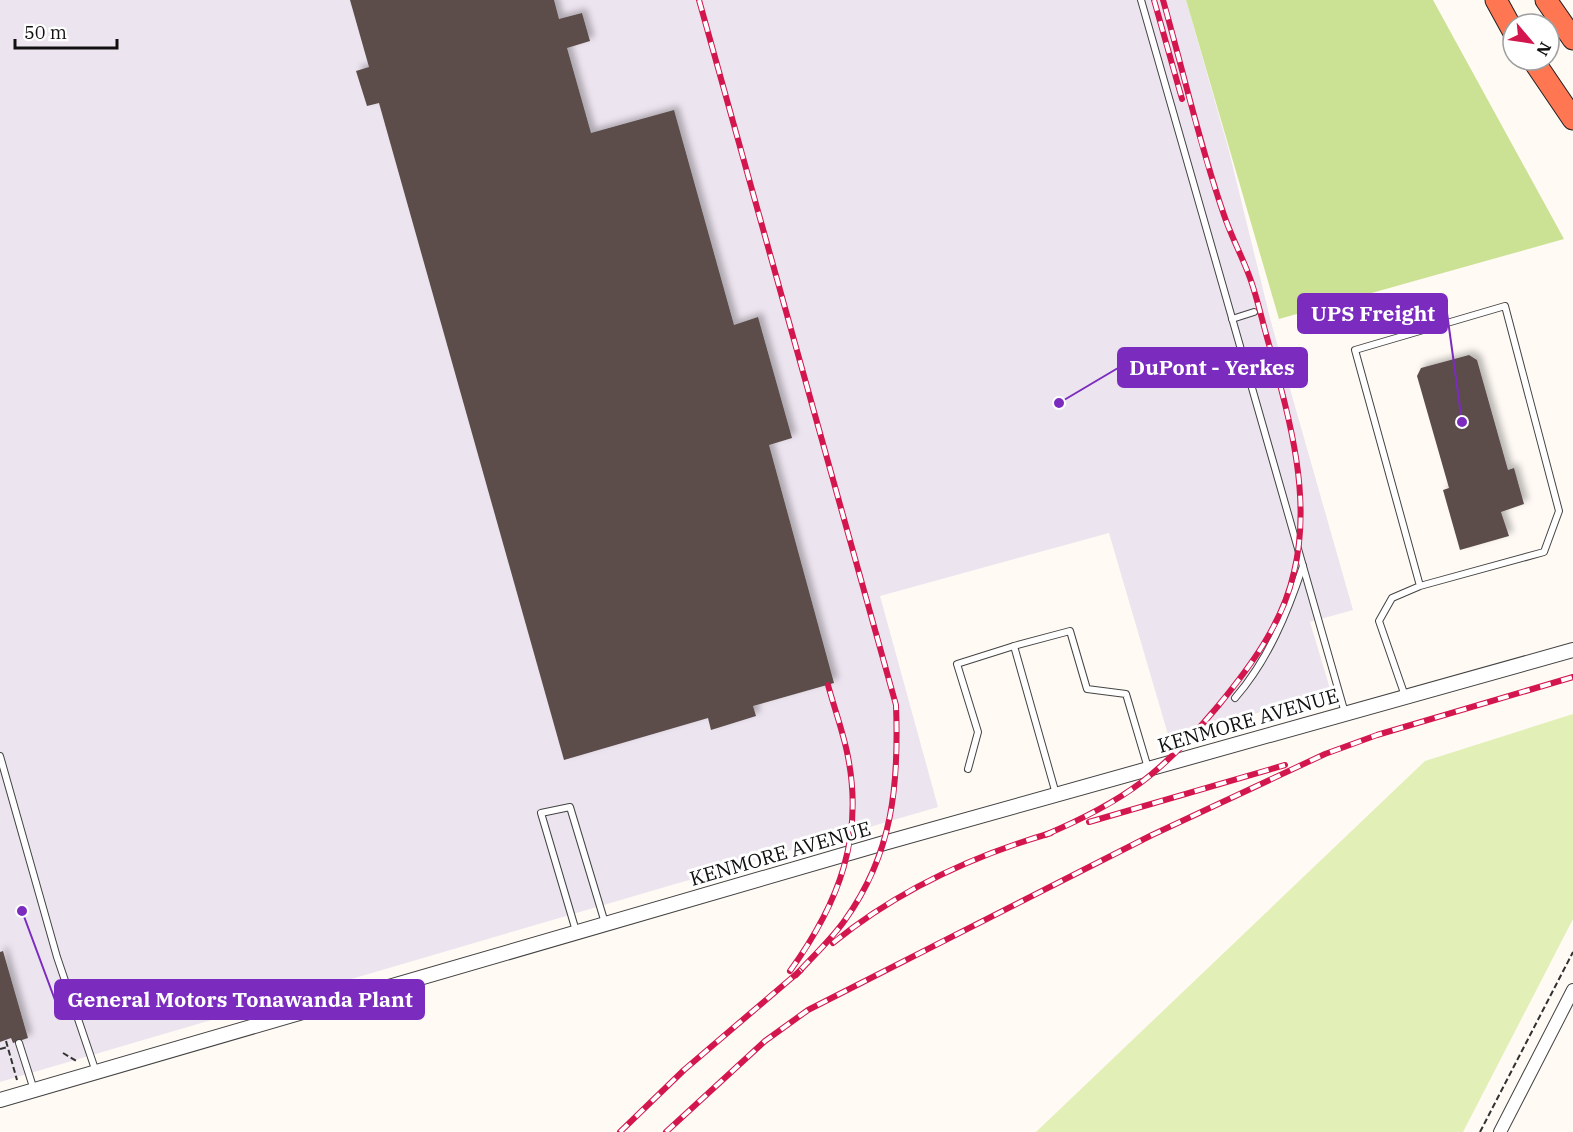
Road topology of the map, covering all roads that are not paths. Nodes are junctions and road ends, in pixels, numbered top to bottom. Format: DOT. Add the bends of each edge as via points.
graph roads {
  1 [pos="1141,0"];
  2 [pos="1546,0"];
  3 [pos="1573,39"];
  4 [pos="1541,72"];
  5 [pos="1573,119"];
  6 [pos="1254,312"];
  7 [pos="1232,319"];
  8 [pos="1303,566"];
  9 [pos="1420,586"];
  10 [pos="1014,646"];
  11 [pos="1573,650"];
  12 [pos="1405,696"];
  13 [pos="1235,698"];
  14 [pos="1345,713"];
  15 [pos="0,756"];
  16 [pos="1148,768"];
  17 [pos="968,769"];
  18 [pos="1056,795"];
  19 [pos="606,924"];
  20 [pos="576,933"];
  21 [pos="1573,990"];
  22 [pos="20,1043"];
  23 [pos="96,1072"];
  24 [pos="34,1090"];
  25 [pos="0,1100"];
  26 [pos="1500,1132"];
  1 -- 7 [label="lane"];
  2 -- 3 [label="highway"];
  4 -- 5 [label="highway"];
  6 -- 7 [label="lane"];
  7 -- 8 [label="lane"];
  8 -- 13 [label="lane" via="1264,659"];
  8 -- 14 [label="lane"];
  9 -- 9 [label="lane" via="1544,552 1559,511 1505,306 1355,350"];
  9 -- 12 [label="lane" via="1392,598 1379,621"];
  10 -- 16 [label="lane" via="1070,630 1087,689 1126,694"];
  10 -- 17 [label="lane" via="957,664 978,732"];
  10 -- 18 [label="lane"];
  11 -- 12 [label="street, KENMORE AVENUE"];
  12 -- 14 [label="street, KENMORE AVENUE"];
  14 -- 16 [label="street, KENMORE AVENUE"];
  15 -- 23 [label="lane" via="57,957"];
  16 -- 18 [label="street, KENMORE AVENUE"];
  18 -- 19 [label="street, KENMORE AVENUE"];
  19 -- 20 [label="street, KENMORE AVENUE"];
  19 -- 20 [label="lane" via="570,807 541,813"];
  20 -- 23 [label="street, KENMORE AVENUE"];
  21 -- 26 [label="street"];
  22 -- 24 [label="lane"];
  23 -- 24 [label="street, KENMORE AVENUE"];
  24 -- 25 [label="street, KENMORE AVENUE"];
}
